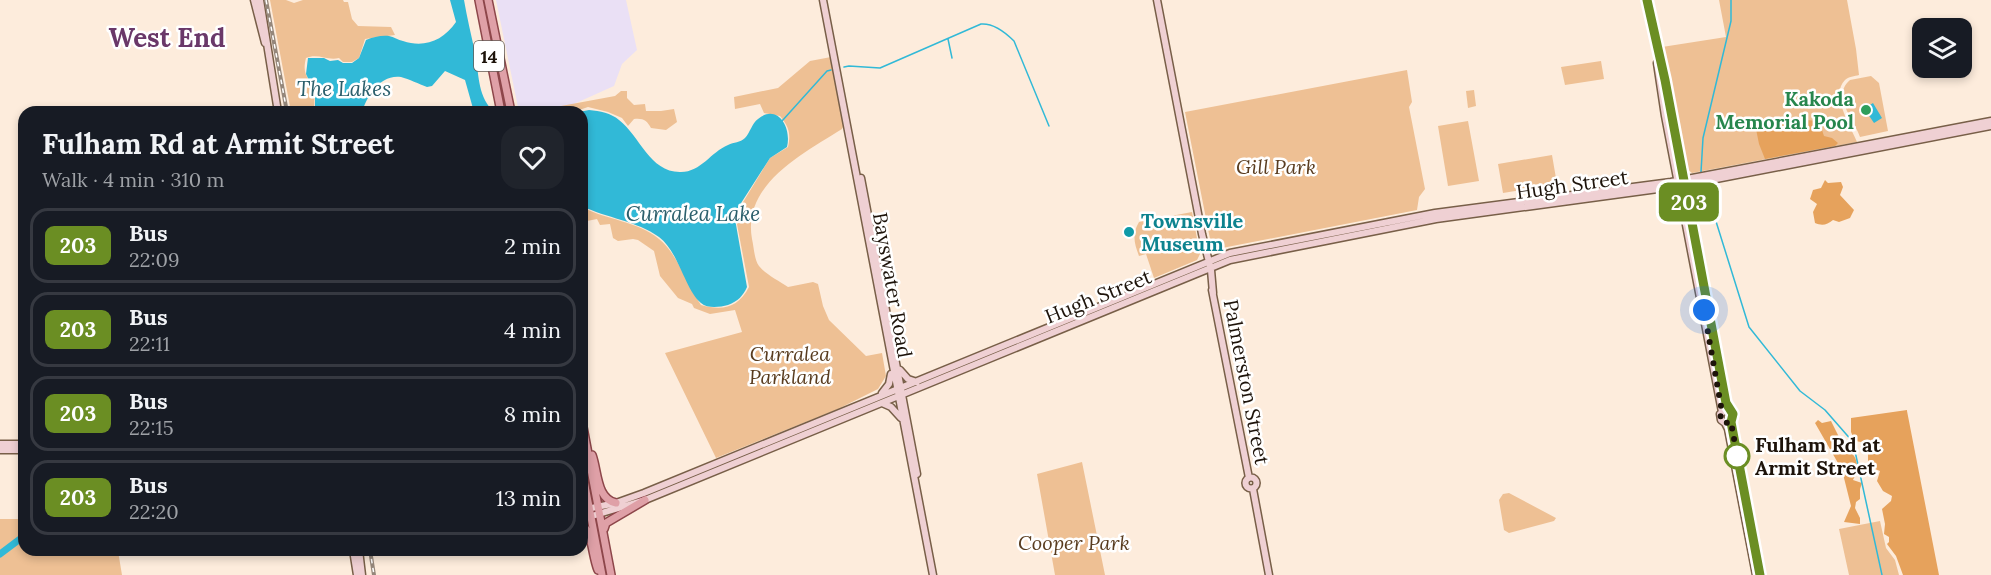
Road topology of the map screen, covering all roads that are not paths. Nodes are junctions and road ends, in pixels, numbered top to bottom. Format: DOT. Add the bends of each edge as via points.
graph roads {
  1 [pos="254,0"];
  2 [pos="260,0"];
  3 [pos="479,0"];
  4 [pos="488,0"];
  5 [pos="825,0"];
  6 [pos="1157,0"];
  7 [pos="1647,0"];
  8 [pos="267,50"];
  9 [pos="277,106"];
  10 [pos="500,106"];
  11 [pos="510,106"];
  12 [pos="1991,121"];
  13 [pos="1991,126"];
  14 [pos="1717,176"];
  15 [pos="1682,183"];
  16 [pos="1202,234"];
  17 [pos="1207,250"];
  18 [pos="1230,253"];
  19 [pos="1208,265"];
  20 [pos="1189,276"];
  21 [pos="1209,279"];
  22 [pos="1213,293"];
  23 [pos="895,367"];
  24 [pos="917,385"];
  25 [pos="899,392"];
  26 [pos="878,400"];
  27 [pos="906,410"];
  28 [pos="1726,411"];
  29 [pos="902,419"];
  30 [pos="1728,422"];
  31 [pos="0,444"];
  32 [pos="18,444"];
  33 [pos="588,444"];
  34 [pos="0,450"];
  35 [pos="18,450"];
  36 [pos="588,451"];
  37 [pos="645,500"];
  38 [pos="616,503"];
  39 [pos="588,509"];
  40 [pos="600,511"];
  41 [pos="588,512"];
  42 [pos="591,517"];
  43 [pos="588,518"];
  44 [pos="603,529"];
  45 [pos="588,533"];
  46 [pos="355,556"];
  47 [pos="355,556"];
  48 [pos="357,575"];
  49 [pos="362,575"];
  50 [pos="601,575"];
  51 [pos="611,575"];
  52 [pos="935,575"];
  53 [pos="1269,575"];
  54 [pos="1758,575"];
  1 -- 8 [label="main road"];
  2 -- 8 [label="main road"];
  3 -- 10 [label="main road, 14"];
  4 -- 11 [label="main road, 14"];
  5 -- 23 [label="main road, Bayswater Road"];
  6 -- 16 [label="main road, Palmerston Street"];
  7 -- 15 [label="main road"];
  8 -- 9 [label="main road"];
  12 -- 14 [label="main road"];
  13 -- 14 [label="main road"];
  14 -- 15 [label="main road"];
  15 -- 18 [label="main road, Hugh Street" via="1425,215"];
  15 -- 19 [label="main road, Hugh Street" via="1436,219"];
  15 -- 28 [label="main road"];
  16 -- 17 [label="main road, Palmerston Street"];
  16 -- 19 [label="main road, Palmerston Street"];
  17 -- 18 [label="main road"];
  17 -- 19 [label="main road, Palmerston Street"];
  18 -- 19 [label="main road, Hugh Street"];
  19 -- 20 [label="main road, Hugh Street"];
  19 -- 21 [label="main road, Palmerston Street"];
  19 -- 22 [label="main road, Palmerston Street"];
  19 -- 24 [label="main road, Hugh Street"];
  20 -- 21 [label="main road"];
  20 -- 24 [label="main road, Hugh Street"];
  21 -- 22 [label="main road, Palmerston Street"];
  22 -- 53 [label="main road, Palmerston Street" via="1249,478 1257,482 1253,489"];
  23 -- 24 [label="main road"];
  23 -- 25 [label="main road, Bayswater Road"];
  23 -- 26 [label="main road"];
  24 -- 25 [label="main road, Hugh Street"];
  24 -- 27 [label="main road"];
  25 -- 26 [label="main road, Hugh Street"];
  25 -- 27 [label="main road, Bayswater Road"];
  25 -- 29 [label="main road, Bayswater Road"];
  26 -- 29 [label="main road"];
  26 -- 37 [label="main road, Hugh Street"];
  26 -- 38 [label="main road, Hugh Street"];
  27 -- 52 [label="main road, Bayswater Road"];
  28 -- 30 [label="main road" via="1733,417"];
  28 -- 30 [label="main road" via="1720,418"];
  29 -- 52 [label="main road, Bayswater Road"];
  30 -- 54 [label="main road"];
  31 -- 32 [label="main road"];
  33 -- 38 [label="main road" via="602,493 608,501"];
  34 -- 35 [label="main road"];
  36 -- 40 [label="main road"];
  37 -- 40 [label="main road, Hugh Street"];
  37 -- 44 [label="main road" via="606,523"];
  38 -- 40 [label="main road, Hugh Street"];
  39 -- 40 [label="main road, Hugh Street"];
  40 -- 42 [label="main road, Hugh Street"];
  40 -- 44 [label="main road"];
  41 -- 42 [label="main road"];
  42 -- 43 [label="main road, Hugh Street"];
  42 -- 50 [label="main road"];
  44 -- 51 [label="main road"];
  45 -- 50 [label="main road"];
  46 -- 48 [label="main road"];
  47 -- 49 [label="main road"];
}
